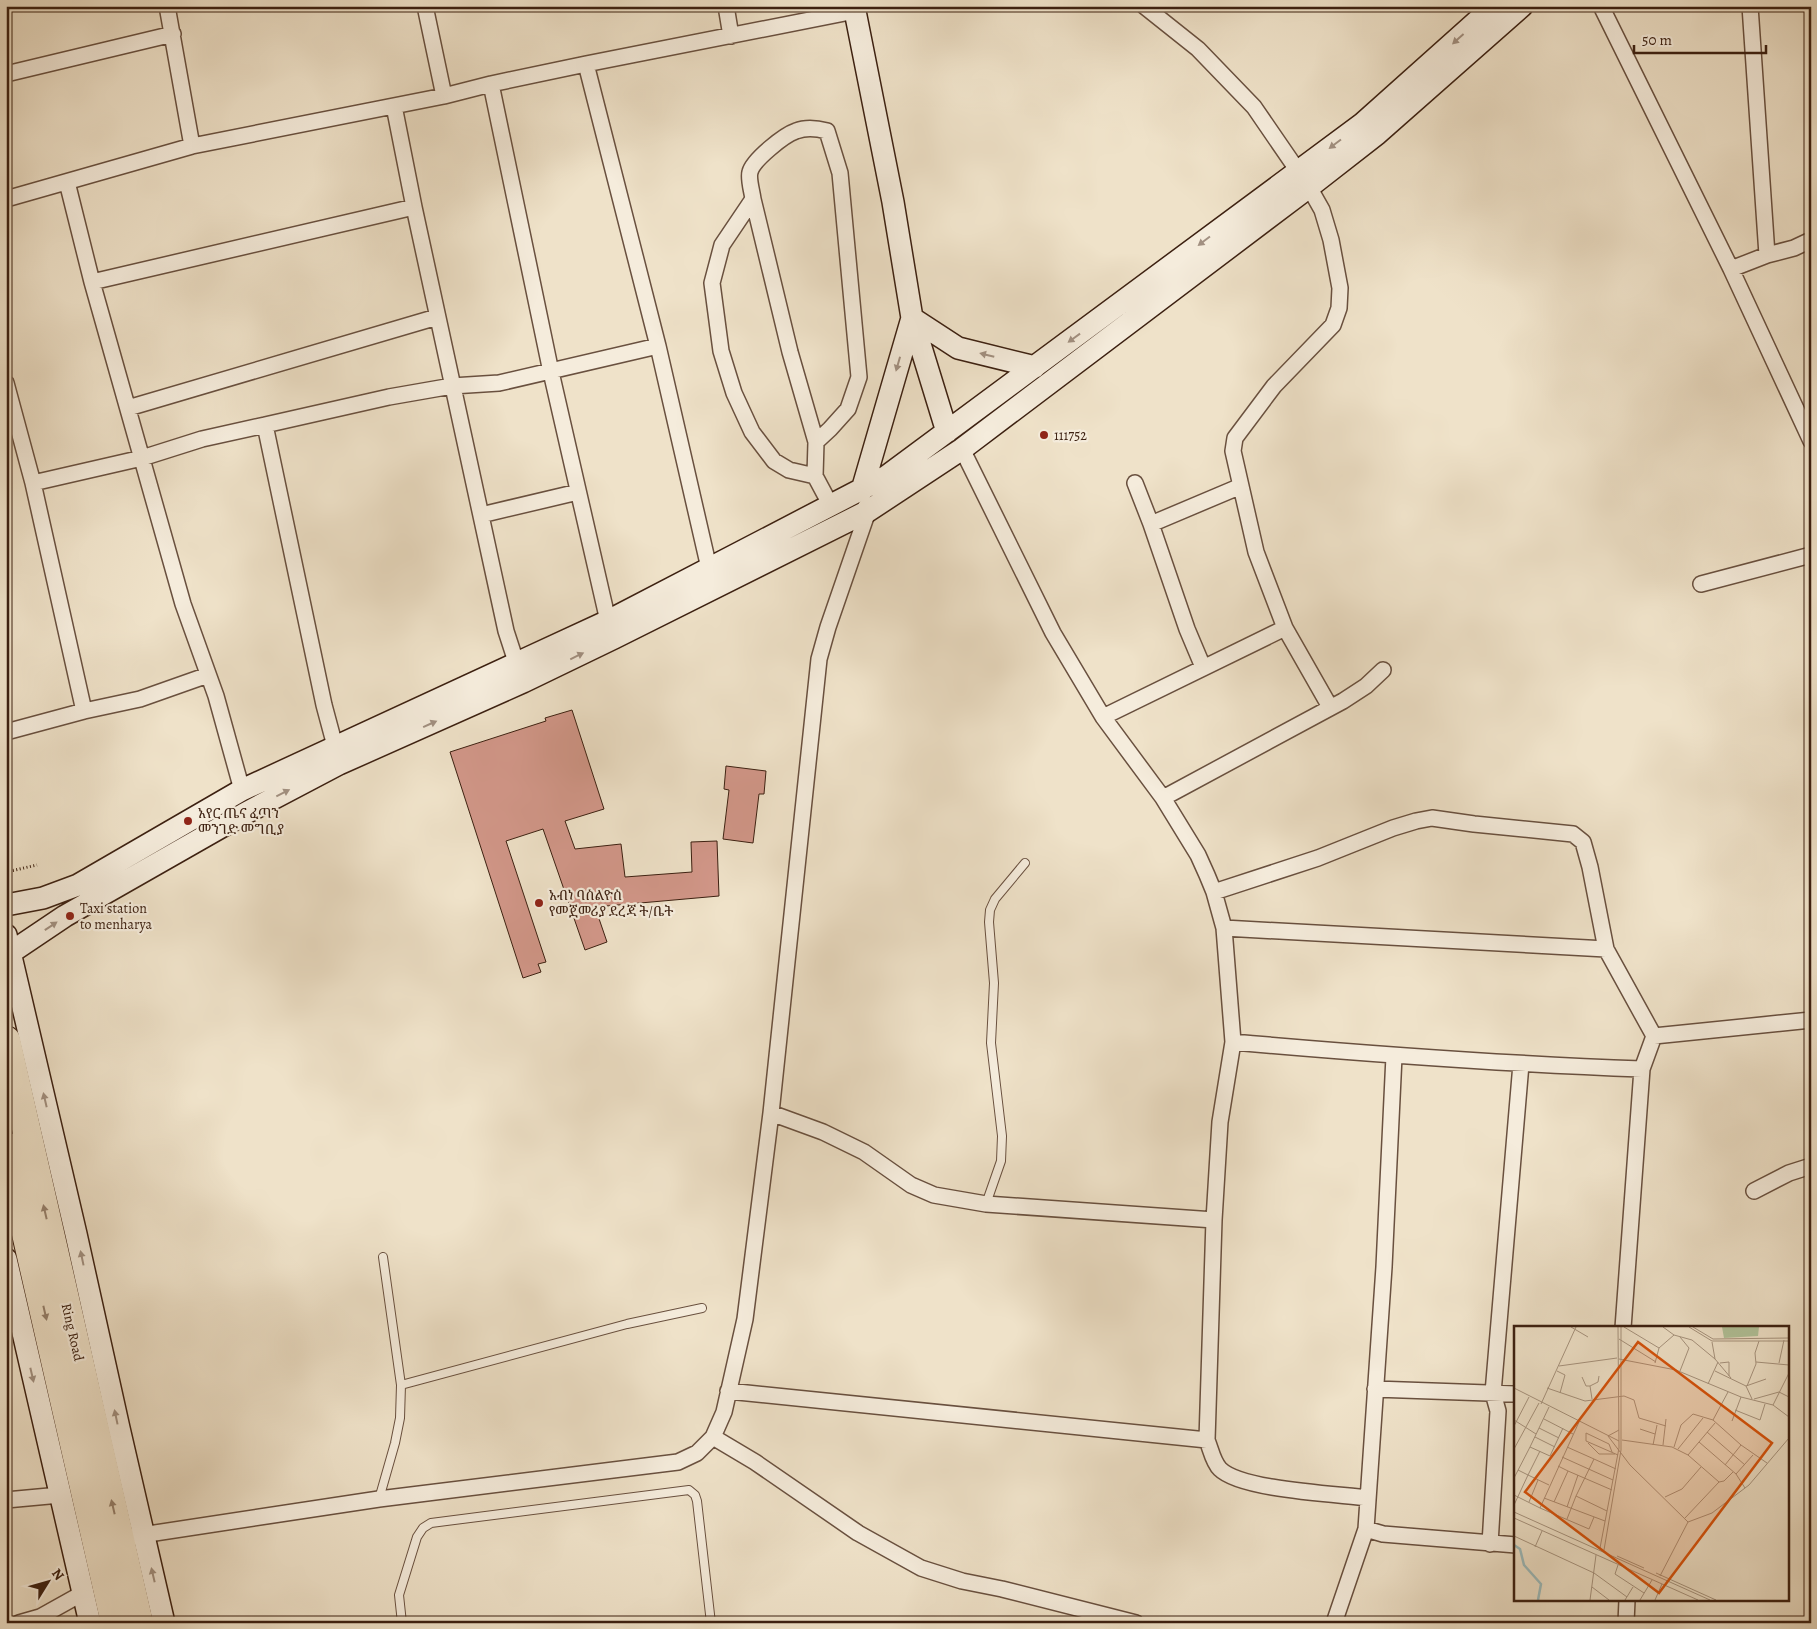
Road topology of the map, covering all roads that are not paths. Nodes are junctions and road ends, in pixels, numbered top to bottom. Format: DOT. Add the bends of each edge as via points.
graph roads {
  1 [pos="167,6"];
  2 [pos="426,6"];
  3 [pos="726,6"];
  4 [pos="1144,6"];
  5 [pos="1494,6"];
  6 [pos="1522,6"];
  7 [pos="1601,6"];
  8 [pos="1750,6"];
  9 [pos="854,9"];
  10 [pos="173,34"];
  11 [pos="731,36"];
  12 [pos="586,64"];
  13 [pos="6,74"];
  14 [pos="490,84"];
  15 [pos="444,96"];
  16 [pos="394,106"];
  17 [pos="192,146"];
  18 [pos="1304,179"];
  19 [pos="67,182"];
  20 [pos="6,199"];
  21 [pos="753,199"];
  22 [pos="414,207"];
  23 [pos="1811,240"];
  24 [pos="1767,255"];
  25 [pos="1731,269"];
  26 [pos="92,282"];
  27 [pos="437,318"];
  28 [pos="912,318"];
  29 [pos="658,346"];
  30 [pos="1034,367"];
  31 [pos="551,372"];
  32 [pos="6,383"];
  33 [pos="452,386"];
  34 [pos="128,408"];
  35 [pos="264,425"];
  36 [pos="947,432"];
  37 [pos="1811,441"];
  38 [pos="816,442"];
  39 [pos="962,448"];
  40 [pos="142,458"];
  41 [pos="815,476"];
  42 [pos="33,483"];
  43 [pos="1135,483"];
  44 [pos="1240,486"];
  45 [pos="862,490"];
  46 [pos="578,492"];
  47 [pos="831,506"];
  48 [pos="868,511"];
  49 [pos="481,515"];
  50 [pos="1151,524"];
  51 [pos="1811,555"];
  52 [pos="709,568"];
  53 [pos="1702,584"];
  54 [pos="608,621"];
  55 [pos="1285,628"];
  56 [pos="1203,667"];
  57 [pos="1383,670"];
  58 [pos="519,672"];
  59 [pos="208,675"];
  60 [pos="1330,707"];
  61 [pos="84,711"];
  62 [pos="1103,716"];
  63 [pos="6,732"];
  64 [pos="335,746"];
  65 [pos="242,790"];
  66 [pos="1163,798"];
  67 [pos="1025,863"];
  68 [pos="1214,892"];
  69 [pos="6,905"];
  70 [pos="1224,928"];
  71 [pos="8,944"];
  72 [pos="1606,949"];
  73 [pos="1811,1020"];
  74 [pos="1654,1036"];
  75 [pos="6,1040"];
  76 [pos="1233,1042"];
  77 [pos="1394,1056"];
  78 [pos="1521,1064"];
  79 [pos="1642,1069"];
  80 [pos="771,1113"];
  81 [pos="6,1146"];
  82 [pos="1811,1166"];
  83 [pos="1754,1191"];
  84 [pos="986,1204"];
  85 [pos="1214,1220"];
  86 [pos="383,1257"];
  87 [pos="6,1259"];
  88 [pos="702,1308"];
  89 [pos="1623,1326"];
  90 [pos="400,1385"];
  91 [pos="1375,1389"];
  92 [pos="728,1391"];
  93 [pos="1493,1393"];
  94 [pos="1514,1394"];
  95 [pos="713,1438"];
  96 [pos="1207,1440"];
  97 [pos="60,1495"];
  98 [pos="1368,1498"];
  99 [pos="379,1499"];
  100 [pos="6,1500"];
  101 [pos="1366,1529"];
  102 [pos="132,1537"];
  103 [pos="1490,1544"];
  104 [pos="1514,1544"];
  105 [pos="83,1593"];
  106 [pos="1627,1602"];
  107 [pos="19,1623"];
  108 [pos="90,1623"];
  109 [pos="115,1623"];
  110 [pos="139,1623"];
  111 [pos="164,1623"];
  112 [pos="402,1623"];
  113 [pos="711,1623"];
  114 [pos="1136,1623"];
  115 [pos="1334,1623"];
  116 [pos="1626,1623"];
  1 -- 10 [label="street"];
  2 -- 15 [label="street"];
  3 -- 11 [label="street"];
  4 -- 18 [label="street" via="1198,49 1254,107"];
  5 -- 18 [label="street, one-way"];
  6 -- 18 [label="street" via="1377,134"];
  7 -- 25 [label="street"];
  8 -- 24 [label="street"];
  9 -- 11 [label="street"];
  9 -- 28 [label="street" via="893,202"];
  10 -- 13 [label="street"];
  10 -- 17 [label="street"];
  11 -- 12 [label="street"];
  12 -- 14 [label="street"];
  12 -- 29 [label="street"];
  14 -- 15 [label="street"];
  14 -- 31 [label="street"];
  15 -- 16 [label="street"];
  16 -- 17 [label="street"];
  16 -- 22 [label="street"];
  17 -- 19 [label="street"];
  18 -- 30 [label="street, one-way"];
  18 -- 39 [label="street"];
  18 -- 44 [label="street" via="1322,210 1331,240 1340,288 1339,308 1333,325 1274,386 1235,438 1233,451"];
  19 -- 20 [label="street"];
  19 -- 26 [label="street"];
  21 -- 38 [label="street" via="790,352"];
  21 -- 38 [label="street" via="749,173 754,162 795,131 814,128 827,131 840,173 859,377 848,409"];
  21 -- 41 [label="street" via="722,245 712,283 722,351 734,393 757,439 774,460 789,470"];
  22 -- 26 [label="street"];
  22 -- 27 [label="street"];
  23 -- 24 [label="street"];
  24 -- 25 [label="street"];
  25 -- 37 [label="street"];
  26 -- 34 [label="street"];
  27 -- 33 [label="street"];
  27 -- 34 [label="street"];
  30 -- 28 [label="street, one-way" via="958,348"];
  28 -- 36 [label="street"];
  28 -- 45 [label="street, one-way"];
  29 -- 31 [label="street"];
  29 -- 52 [label="street"];
  30 -- 36 [label="street"];
  31 -- 33 [label="street" via="499,383"];
  31 -- 46 [label="street"];
  32 -- 42 [label="street"];
  33 -- 35 [label="street"];
  33 -- 49 [label="street"];
  34 -- 40 [label="street"];
  35 -- 40 [label="street" via="202,439"];
  35 -- 64 [label="street"];
  36 -- 45 [label="street" via="887,476"];
  38 -- 41 [label="street"];
  39 -- 48 [label="street"];
  39 -- 62 [label="street" via="1053,633"];
  40 -- 42 [label="street"];
  40 -- 59 [label="street" via="183,604"];
  41 -- 47 [label="street"];
  42 -- 61 [label="street"];
  43 -- 50 [label="street"];
  44 -- 50 [label="street"];
  44 -- 55 [label="street" via="1256,552"];
  45 -- 47 [label="street"];
  45 -- 48 [label="street"];
  46 -- 49 [label="street"];
  46 -- 54 [label="street"];
  47 -- 52 [label="street"];
  58 -- 48 [label="street, one-way" via="614,638"];
  48 -- 80 [label="street" via="820,659"];
  49 -- 58 [label="street" via="506,631"];
  50 -- 56 [label="street"];
  51 -- 53 [label="street"];
  52 -- 54 [label="street"];
  54 -- 58 [label="street"];
  55 -- 56 [label="street"];
  55 -- 60 [label="street"];
  56 -- 62 [label="street"];
  57 -- 60 [label="street" via="1366,686"];
  58 -- 64 [label="street"];
  71 -- 58 [label="street, one-way" via="65,916 244,814"];
  59 -- 61 [label="street" via="140,699"];
  59 -- 65 [label="street"];
  60 -- 66 [label="street"];
  61 -- 63 [label="street"];
  62 -- 66 [label="street"];
  64 -- 65 [label="street"];
  65 -- 69 [label="street" via="78,885 42,898"];
  66 -- 68 [label="street" via="1198,855"];
  67 -- 84 [label="lane" via="995,899 990,910 994,983 991,1044 1002,1136 1001,1161"];
  68 -- 70 [label="street"];
  68 -- 72 [label="street" via="1318,858 1393,828 1432,818 1573,834 1583,842"];
  70 -- 72 [label="street"];
  70 -- 76 [label="street"];
  102 -- 71 [label="street, one-way" via="118,1428"];
  72 -- 74 [label="street"];
  73 -- 74 [label="street"];
  74 -- 79 [label="street"];
  102 -- 75 [label="highway, Ring Road, one-way"];
  76 -- 77 [label="street"];
  76 -- 85 [label="street" via="1220,1122"];
  77 -- 78 [label="street"];
  77 -- 91 [label="street"];
  78 -- 79 [label="street"];
  78 -- 93 [label="street"];
  79 -- 89 [label="street"];
  80 -- 84 [label="street" via="823,1132 864,1152 922,1191 934,1196"];
  80 -- 92 [label="street" via="745,1319"];
  81 -- 109 [label="highway, Ring Road, one-way"];
  82 -- 83 [label="street"];
  84 -- 85 [label="street"];
  85 -- 96 [label="street"];
  86 -- 90 [label="lane"];
  87 -- 97 [label="street, one-way"];
  88 -- 90 [label="lane" via="627,1324"];
  90 -- 99 [label="lane" via="396,1442"];
  91 -- 93 [label="street"];
  91 -- 98 [label="street"];
  92 -- 95 [label="street" via="724,1412"];
  92 -- 96 [label="street"];
  93 -- 94 [label="street"];
  93 -- 103 [label="street" via="1498,1411"];
  95 -- 99 [label="street" via="697,1453 678,1462"];
  95 -- 114 [label="street" via="755,1462 858,1533 921,1568"];
  96 -- 98 [label="street" via="1220,1468 1242,1481"];
  97 -- 100 [label="street"];
  97 -- 105 [label="street"];
  98 -- 101 [label="street"];
  99 -- 102 [label="street"];
  101 -- 103 [label="street" via="1382,1534"];
  101 -- 115 [label="street"];
  102 -- 110 [label="highway, Ring Road"];
  111 -- 102 [label="street, one-way"];
  103 -- 104 [label="street"];
  105 -- 107 [label="street" via="40,1617"];
  105 -- 108 [label="street"];
  106 -- 116 [label="street"];
  112 -- 113 [label="lane" via="399,1595 417,1537 422,1528 431,1523 689,1490 698,1502"];
}
